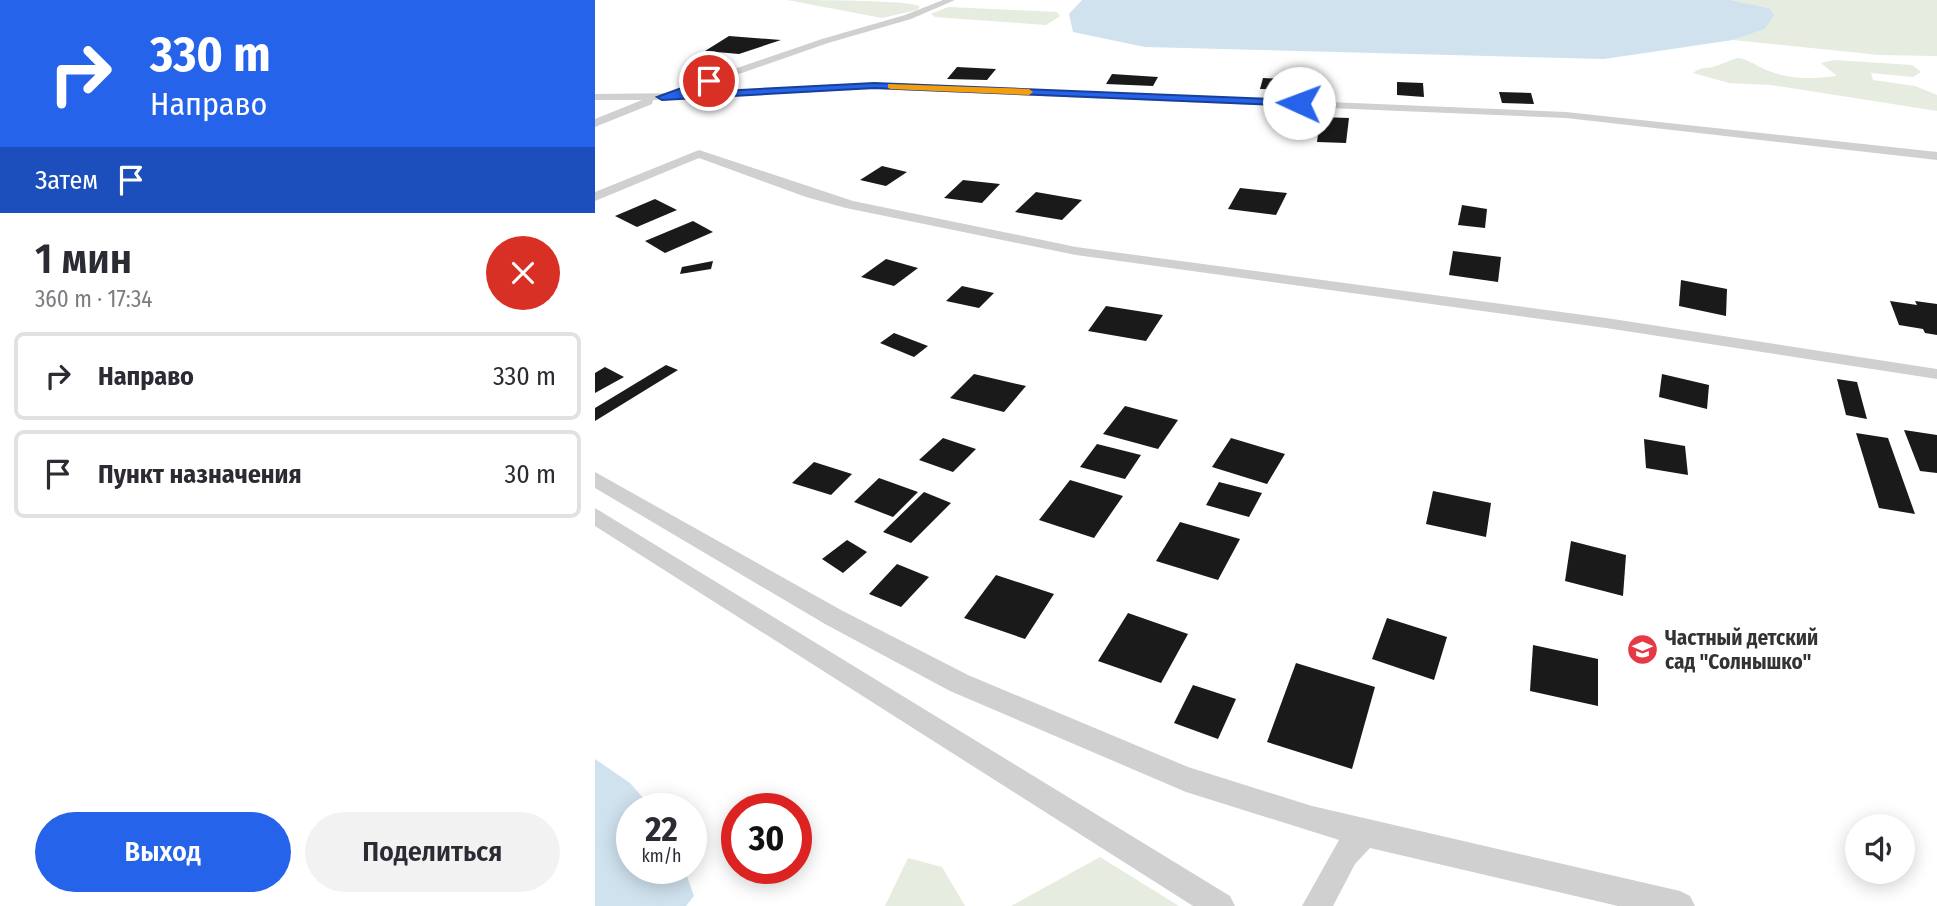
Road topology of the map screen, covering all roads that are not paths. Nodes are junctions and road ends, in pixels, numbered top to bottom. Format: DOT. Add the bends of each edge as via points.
graph roads {
  1 [pos="951,0"];
  2 [pos="595,97"];
  3 [pos="662,97"];
  4 [pos="595,122"];
  5 [pos="1937,156"];
  6 [pos="595,197"];
  7 [pos="1937,373"];
  8 [pos="595,479"];
  9 [pos="595,516"];
  10 [pos="1365,833"];
  11 [pos="1220,906"];
  12 [pos="1317,906"];
  13 [pos="1680,906"];
  1 -- 3 [label="street"];
  2 -- 3 [label="street"];
  3 -- 4 [label="street"];
  3 -- 5 [label="street" via="874,86 1566,115"];
  6 -- 7 [label="street" via="699,154 851,205 1062,248"];
  8 -- 10 [label="street" via="833,617 959,683 1186,779"];
  9 -- 11 [label="street"];
  10 -- 12 [label="street" via="1345,854"];
  10 -- 13 [label="street"];
}
